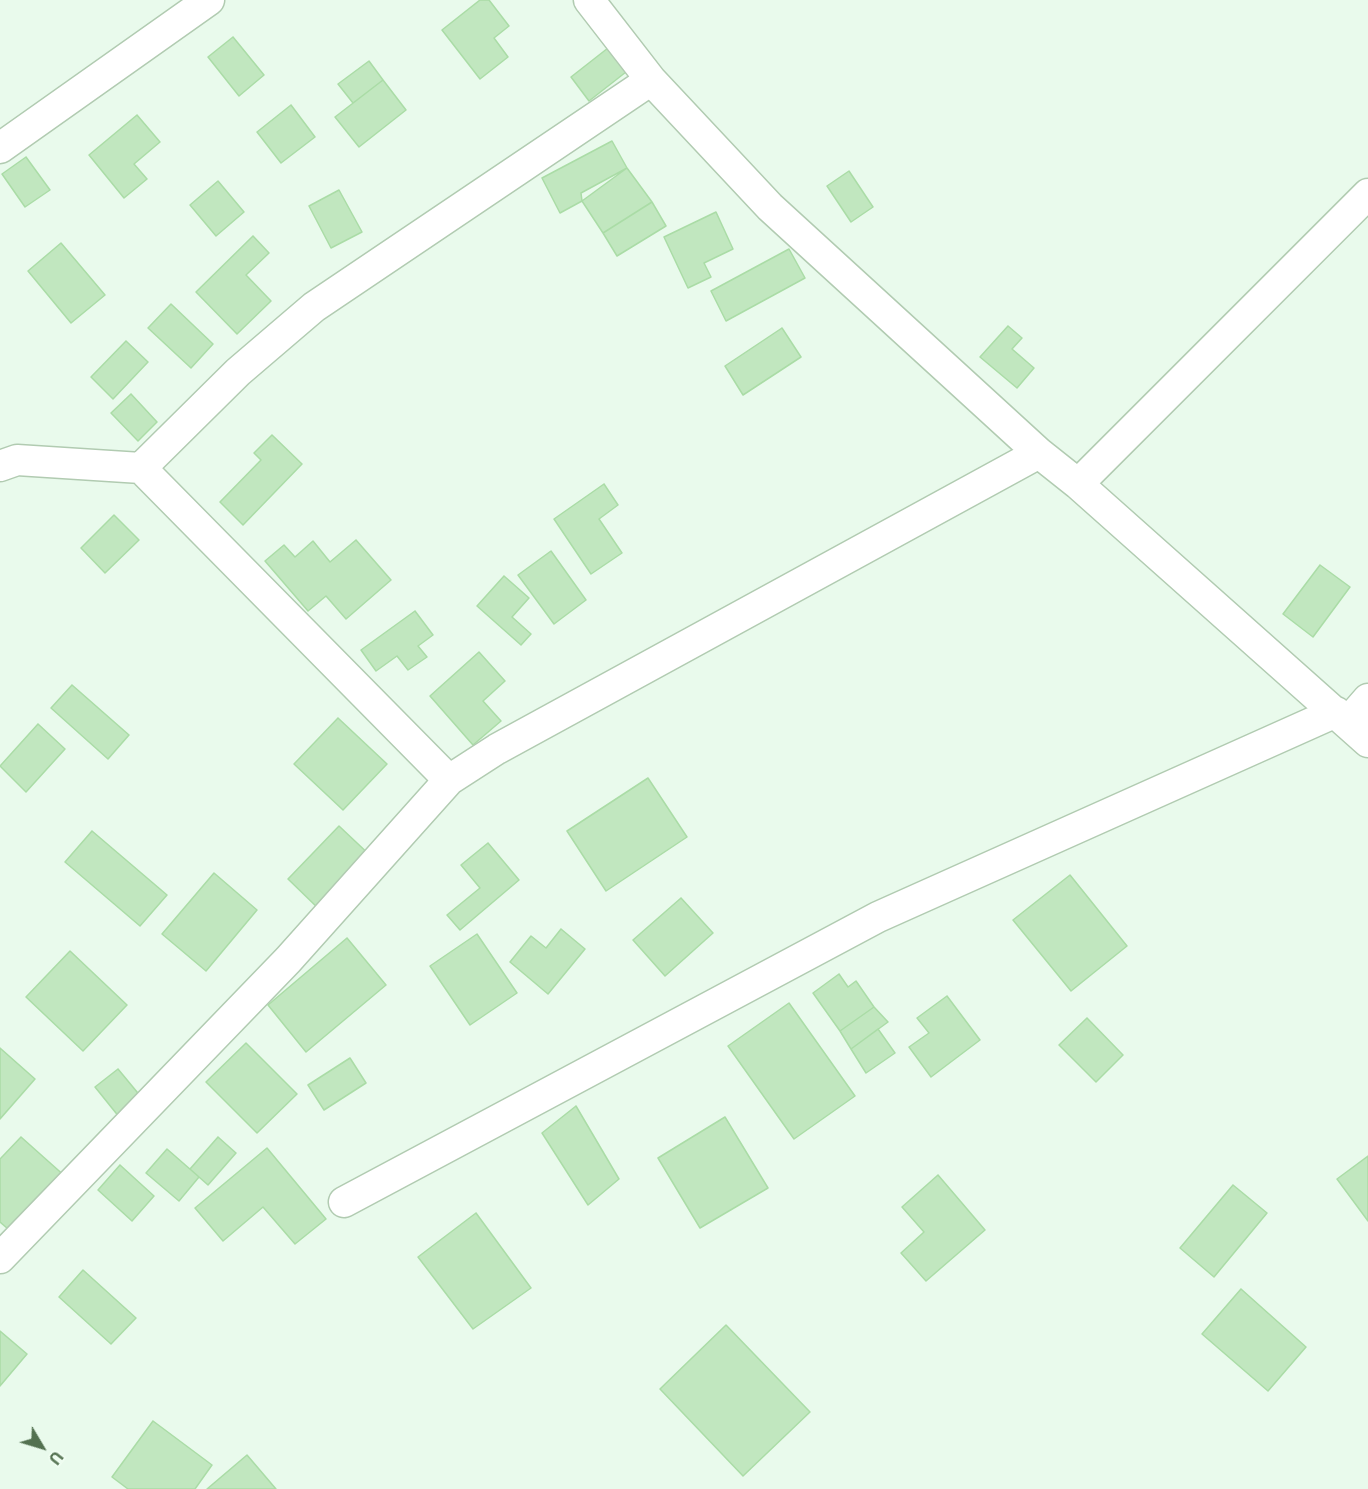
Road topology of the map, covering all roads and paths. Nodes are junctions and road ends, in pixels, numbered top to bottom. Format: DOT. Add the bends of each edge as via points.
graph roads {
  1 [pos="209,0"];
  2 [pos="589,0"];
  3 [pos="651,80"];
  4 [pos="0,148"];
  5 [pos="1368,194"];
  6 [pos="1039,453"];
  7 [pos="0,466"];
  8 [pos="141,468"];
  9 [pos="1078,484"];
  10 [pos="1368,699"];
  11 [pos="1350,726"];
  12 [pos="449,780"];
  13 [pos="344,1202"];
  14 [pos="0,1258"];
  1 -- 4 [label="street"];
  2 -- 3 [label="street"];
  3 -- 6 [label="street" via="770,207"];
  3 -- 8 [label="street" via="314,307 238,372"];
  5 -- 9 [label="street"];
  6 -- 9 [label="street"];
  6 -- 12 [label="street" via="497,749"];
  7 -- 8 [label="street" via="17,460"];
  8 -- 12 [label="street"];
  9 -- 11 [label="street"];
  10 -- 11 [label="street"];
  11 -- 13 [label="street" via="878,917"];
  12 -- 14 [label="street" via="288,960"];
}
